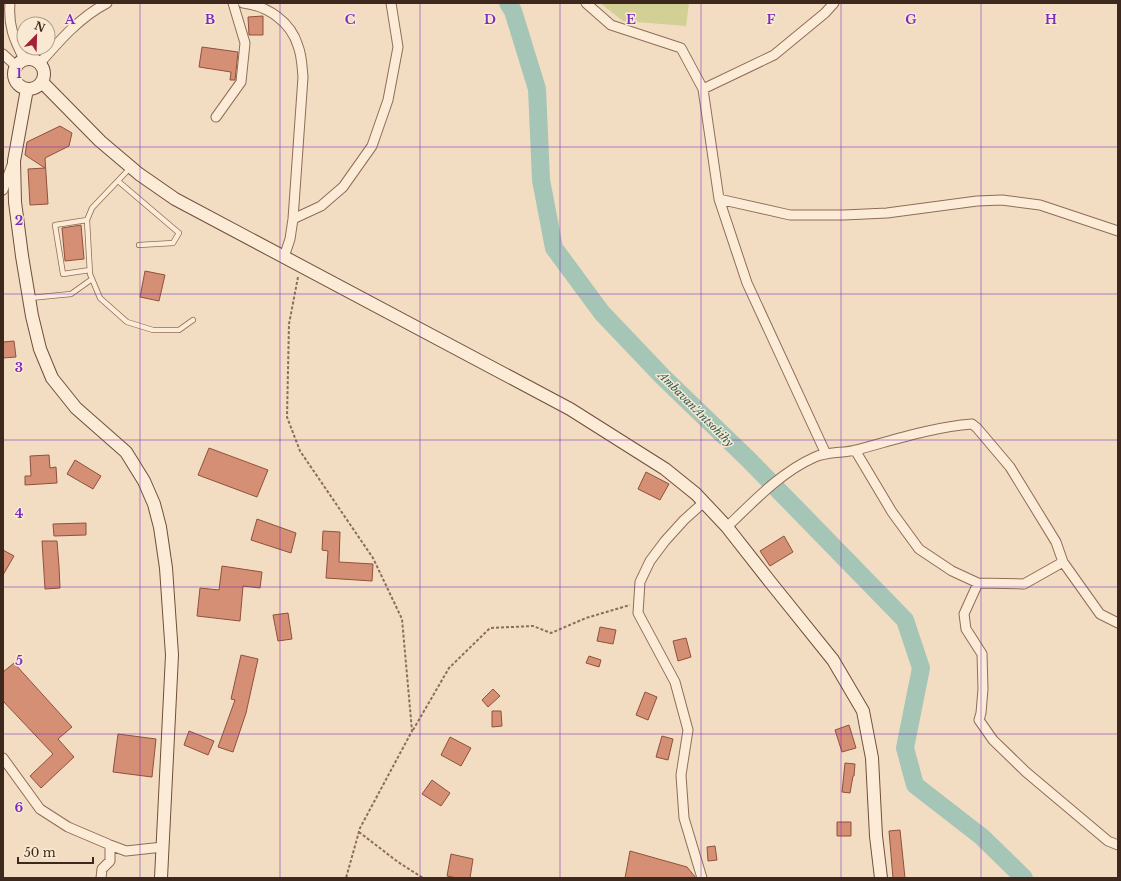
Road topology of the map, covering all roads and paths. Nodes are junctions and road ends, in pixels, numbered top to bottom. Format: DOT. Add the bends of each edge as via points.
graph roads {
  1 [pos="10,3"];
  2 [pos="107,3"];
  3 [pos="233,3"];
  4 [pos="243,3"];
  5 [pos="391,3"];
  6 [pos="586,3"];
  7 [pos="834,3"];
  8 [pos="3,54"];
  9 [pos="20,62"];
  10 [pos="40,63"];
  11 [pos="42,82"];
  12 [pos="27,89"];
  13 [pos="703,89"];
  14 [pos="216,117"];
  15 [pos="14,161"];
  16 [pos="131,167"];
  17 [pos="118,180"];
  18 [pos="3,190"];
  19 [pos="719,199"];
  20 [pos="293,219"];
  21 [pos="87,220"];
  22 [pos="1118,231"];
  23 [pos="140,245"];
  24 [pos="284,257"];
  25 [pos="300,265"];
  26 [pos="90,270"];
  27 [pos="92,278"];
  28 [pos="29,298"];
  29 [pos="193,320"];
  30 [pos="854,450"];
  31 [pos="826,454"];
  32 [pos="704,502"];
  33 [pos="727,527"];
  34 [pos="1063,562"];
  35 [pos="978,583"];
  36 [pos="639,602"];
  37 [pos="1118,623"];
  38 [pos="412,731"];
  39 [pos="3,758"];
  40 [pos="359,832"];
  41 [pos="109,845"];
  42 [pos="1118,846"];
  43 [pos="163,848"];
  44 [pos="101,878"];
  45 [pos="162,878"];
  46 [pos="346,878"];
  47 [pos="423,878"];
  48 [pos="702,878"];
  49 [pos="881,878"];
  1 -- 9 [label="street" via="13,37"];
  2 -- 10 [label="street" via="69,30"];
  3 -- 14 [label="street" via="245,43 241,82"];
  4 -- 20 [label="street" via="265,8 277,16 286,24 298,45 303,77"];
  5 -- 20 [label="street" via="398,47 388,100 372,146 343,187 321,206"];
  6 -- 13 [label="street" via="611,25 681,48"];
  7 -- 13 [label="street" via="826,13 774,55"];
  8 -- 9 [label="street"];
  9 -- 10 [label="main road" via="30,59"];
  9 -- 12 [label="main road" via="14,71 14,77 18,84"];
  10 -- 11 [label="main road" via="44,75"];
  11 -- 12 [label="main road"];
  11 -- 16 [label="main road" via="100,141"];
  12 -- 15 [label="main road"];
  13 -- 19 [label="street"];
  15 -- 18 [label="street"];
  15 -- 28 [label="main road" via="15,202"];
  16 -- 17 [label="lane"];
  16 -- 24 [label="main road" via="175,199"];
  17 -- 21 [label="lane" via="92,208"];
  17 -- 23 [label="lane" via="179,234 173,243"];
  19 -- 22 [label="street" via="790,215 886,213 1002,200 1040,205"];
  19 -- 31 [label="street" via="746,283"];
  20 -- 24 [label="street"];
  21 -- 26 [label="lane"];
  21 -- 26 [label="lane" via="55,225 63,274"];
  24 -- 25 [label="main road"];
  25 -- 32 [label="main road" via="570,409 665,469"];
  25 -- 38 [label="path" via="289,324 287,417 300,451 373,558 402,619"];
  26 -- 27 [label="lane"];
  27 -- 28 [label="lane" via="71,294"];
  27 -- 29 [label="lane" via="100,298 128,322 152,330 178,330"];
  28 -- 43 [label="main road" via="40,349 52,378 76,408 126,452 144,481 154,504 166,568 172,655"];
  30 -- 31 [label="street"];
  30 -- 34 [label="street" via="912,434 972,424 1010,467 1056,542"];
  30 -- 35 [label="street" via="892,512 919,549 952,571"];
  31 -- 33 [label="street" via="816,456 787,473"];
  32 -- 33 [label="main road"];
  32 -- 36 [label="street" via="684,520 650,561 640,582"];
  33 -- 49 [label="main road" via="833,660 863,711 872,758"];
  34 -- 35 [label="street" via="1024,584"];
  34 -- 37 [label="street" via="1100,614"];
  35 -- 42 [label="street" via="964,614 966,629 982,654 983,689 979,720 993,740 1026,772 1108,841"];
  36 -- 38 [label="path" via="586,618 551,633 533,626 490,628 449,668"];
  36 -- 48 [label="street" via="638,613 675,682 688,730 681,775 684,818"];
  38 -- 40 [label="path"];
  39 -- 41 [label="street" via="40,809 68,827"];
  40 -- 46 [label="path"];
  40 -- 47 [label="path"];
  41 -- 43 [label="street" via="126,851"];
  41 -- 44 [label="street" via="110,861 102,869"];
  43 -- 45 [label="main road"];
}
